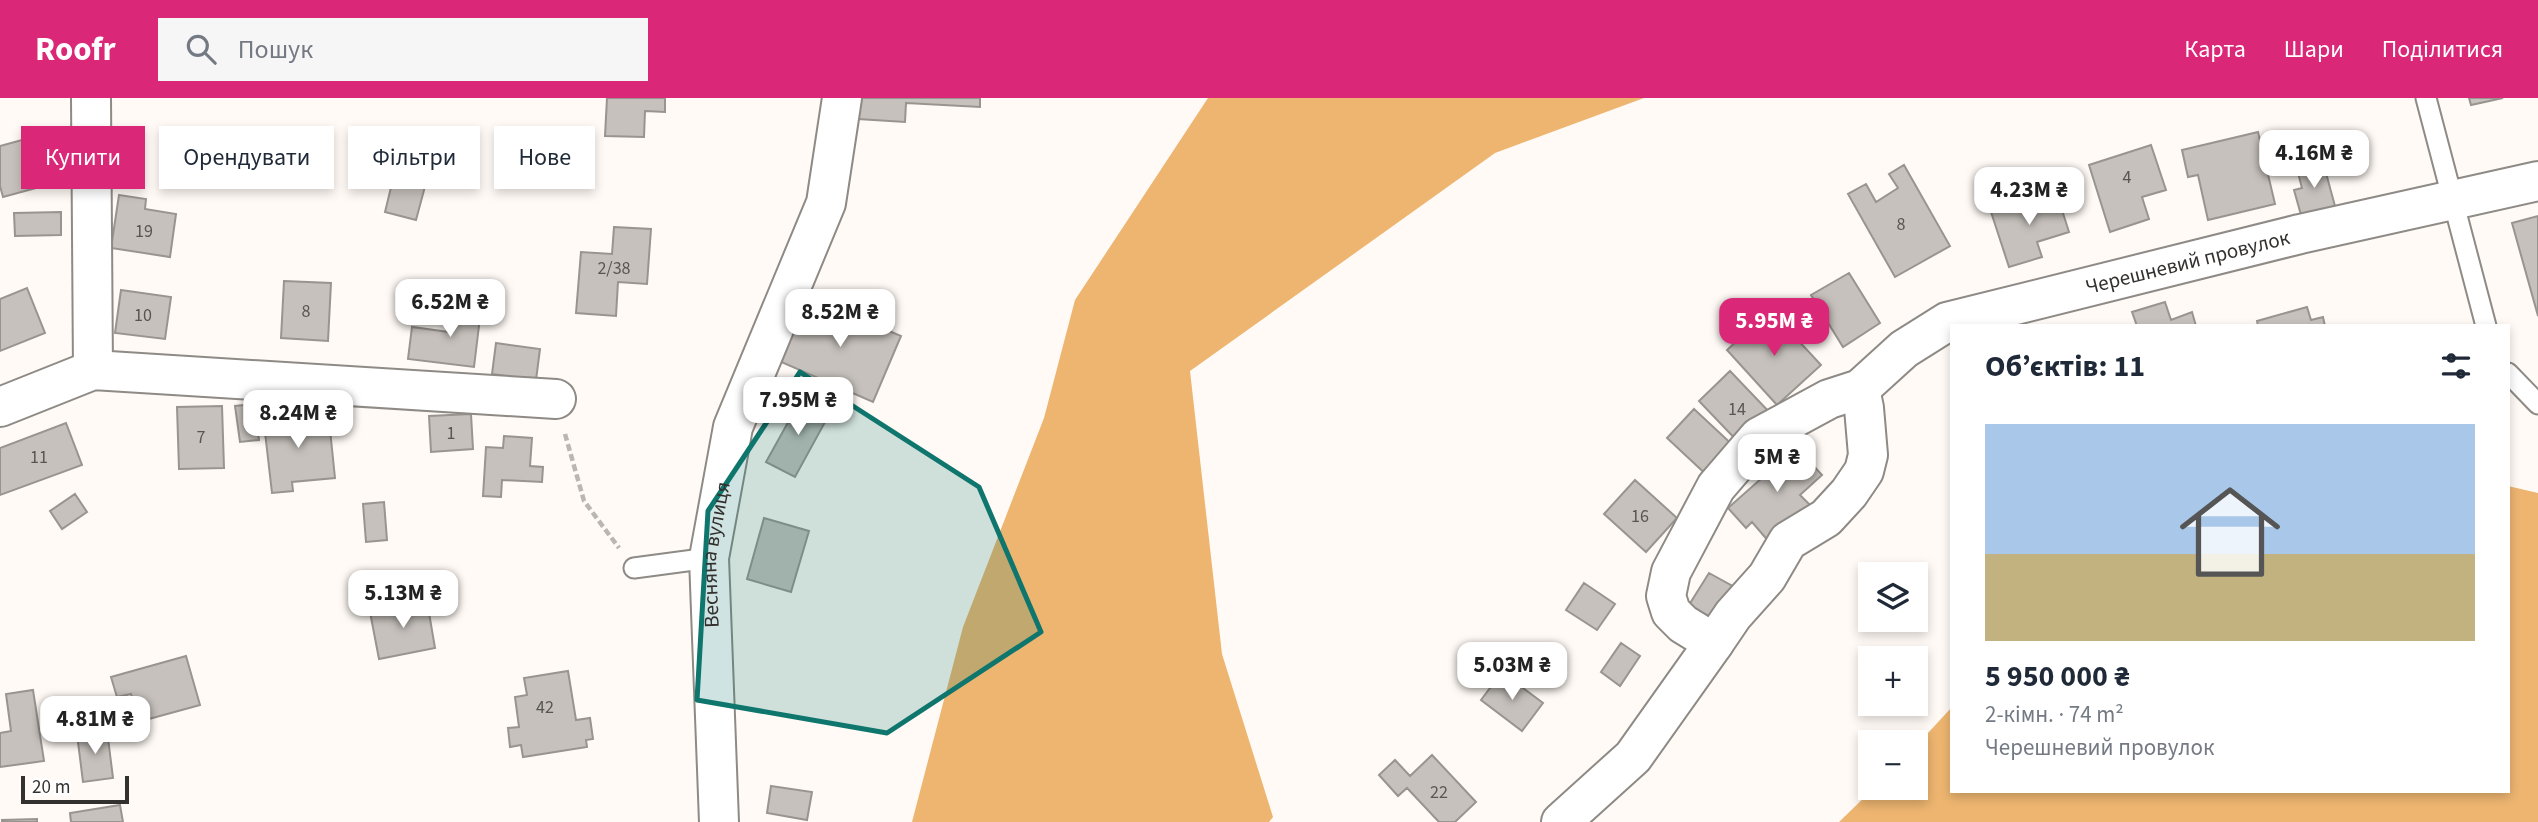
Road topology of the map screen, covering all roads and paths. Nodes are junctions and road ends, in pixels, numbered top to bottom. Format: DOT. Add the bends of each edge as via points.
graph roads {
  1 [pos="91,98"];
  2 [pos="842,98"];
  3 [pos="2426,98"];
  4 [pos="2538,181"];
  5 [pos="2453,201"];
  6 [pos="2485,324"];
  7 [pos="93,370"];
  8 [pos="2510,375"];
  9 [pos="1860,389"];
  10 [pos="556,399"];
  11 [pos="2538,404"];
  12 [pos="0,407"];
  13 [pos="709,558"];
  14 [pos="634,568"];
  15 [pos="1714,643"];
  16 [pos="719,822"];
  17 [pos="1561,822"];
  1 -- 7 [label="street"];
  2 -- 13 [label="street, Весняна вулиця" via="826,203 733,427"];
  3 -- 5 [label="lane"];
  4 -- 5 [label="street, Черешневий провулок"];
  5 -- 6 [label="lane"];
  5 -- 9 [label="street, Черешневий провулок" via="1947,322 1904,349"];
  7 -- 10 [label="street"];
  7 -- 12 [label="street"];
  8 -- 11 [label="lane"];
  9 -- 15 [label="street" via="1868,456 1864,471 1826,518 1788,541 1767,577"];
  9 -- 15 [label="street, Черешневий провулок" via="1829,399 1759,438 1716,487 1671,572 1666,596 1671,612 1683,624"];
  10 -- 14 [label="path" via="584,501"];
  13 -- 14 [label="lane"];
  13 -- 16 [label="street, Весняна вулиця"];
  15 -- 17 [label="street" via="1633,757"];
}
